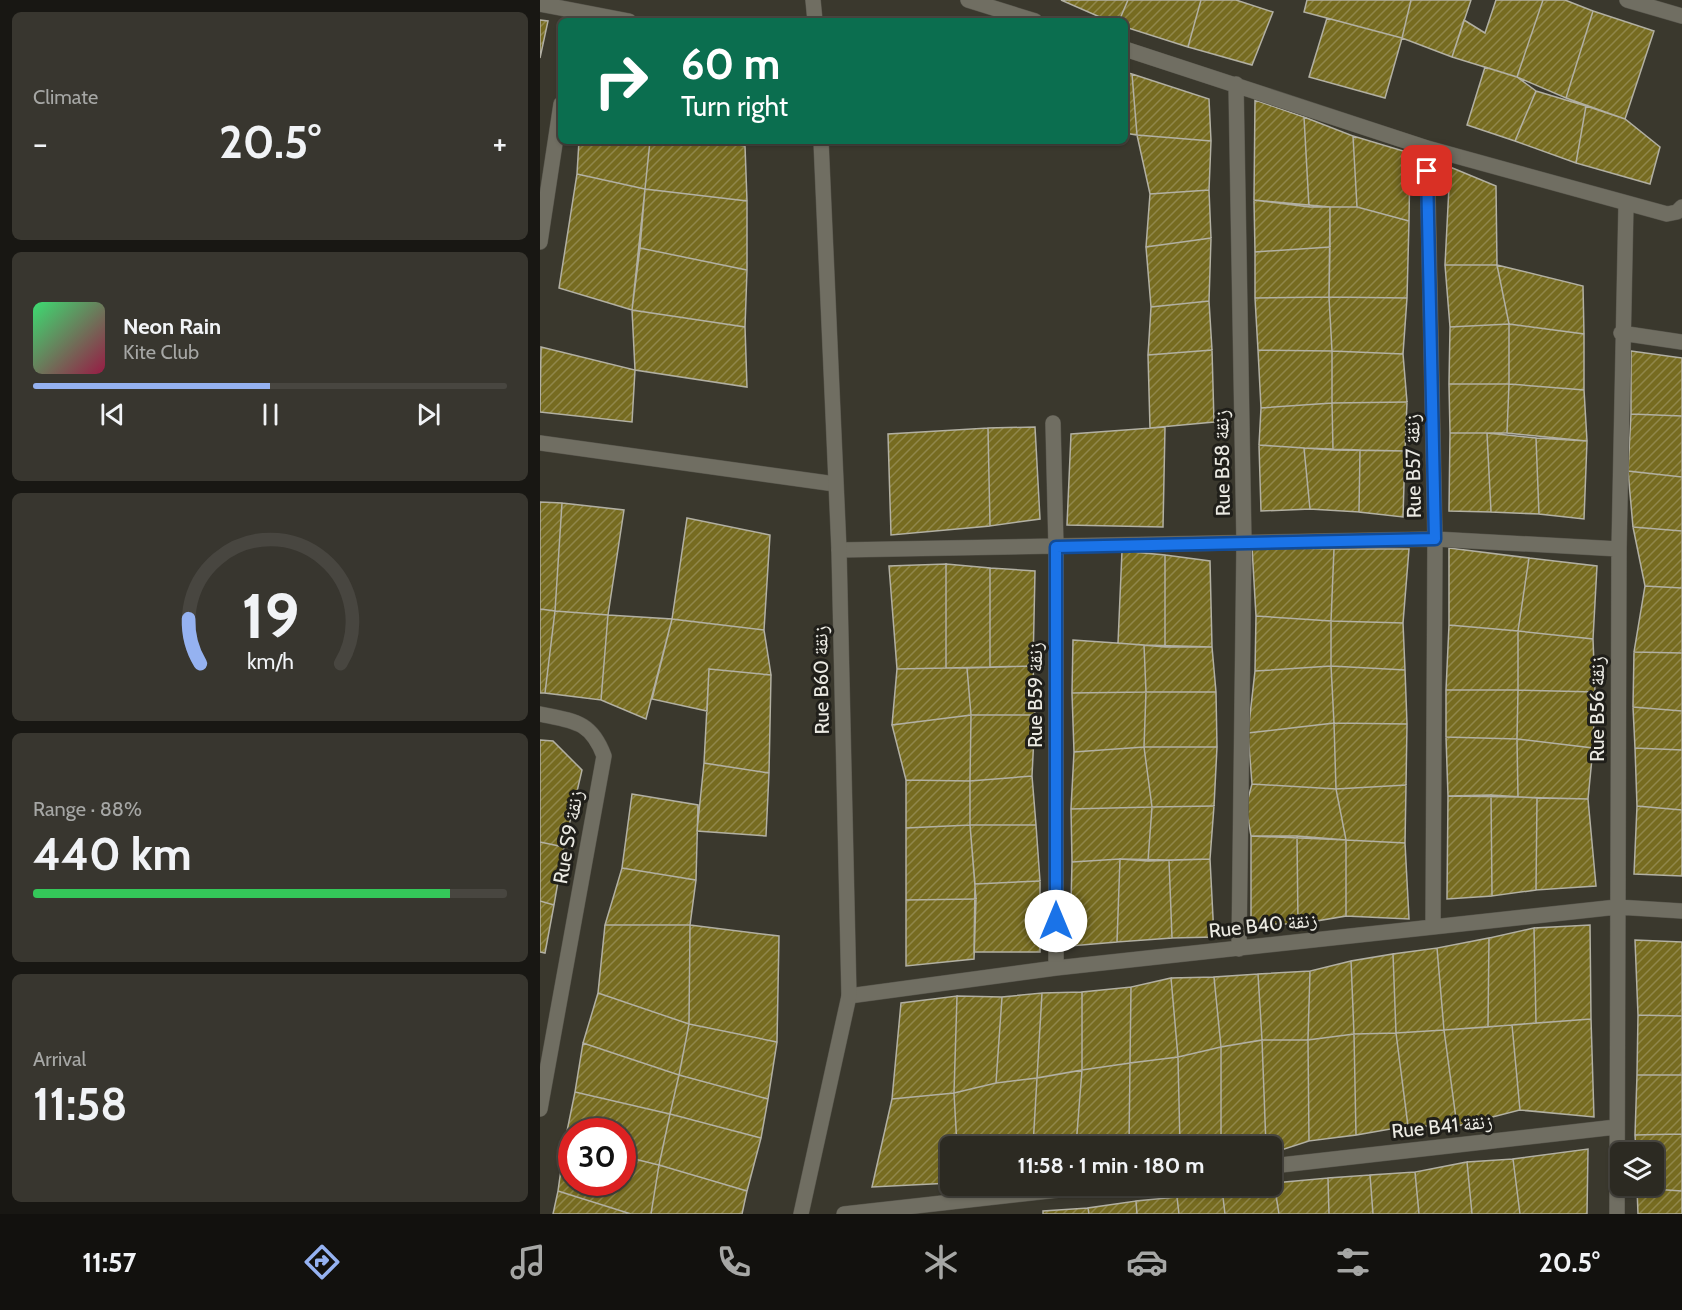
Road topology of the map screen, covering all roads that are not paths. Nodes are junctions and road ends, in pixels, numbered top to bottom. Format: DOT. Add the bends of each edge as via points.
graph roads {
  1 [pos="813,0"];
  2 [pos="968,0"];
  3 [pos="1627,0"];
  4 [pos="540,4"];
  5 [pos="574,16"];
  6 [pos="1682,16"];
  7 [pos="596,18"];
  8 [pos="814,18"];
  9 [pos="1025,18"];
  10 [pos="1128,50"];
  11 [pos="1236,84"];
  12 [pos="558,124"];
  13 [pos="821,144"];
  14 [pos="1427,148"];
  15 [pos="1626,204"];
  16 [pos="1682,207"];
  17 [pos="540,242"];
  18 [pos="1622,333"];
  19 [pos="1682,342"];
  20 [pos="1053,423"];
  21 [pos="540,443"];
  22 [pos="835,484"];
  23 [pos="1435,539"];
  24 [pos="1244,543"];
  25 [pos="1056,547"];
  26 [pos="1618,549"];
  27 [pos="839,550"];
  28 [pos="540,714"];
  29 [pos="1617,907"];
  30 [pos="1682,911"];
  31 [pos="1433,926"];
  32 [pos="1239,949"];
  33 [pos="1056,968"];
  34 [pos="849,996"];
  35 [pos="540,1109"];
  36 [pos="1616,1127"];
  37 [pos="1282,1165"];
  38 [pos="1005,1196"];
  39 [pos="801,1214"];
  40 [pos="844,1214"];
  41 [pos="1617,1214"];
  1 -- 8 [label="street"];
  2 -- 9 [label="street"];
  3 -- 6 [label="street"];
  4 -- 5 [label="street"];
  5 -- 7 [label="street"];
  10 -- 11 [label="street"];
  11 -- 14 [label="street"];
  11 -- 24 [label="street, Rue B58 زنقة"];
  12 -- 17 [label="street"];
  13 -- 22 [label="street, Rue B60 زنقة"];
  14 -- 15 [label="street"];
  14 -- 23 [label="street, Rue B57 زنقة"];
  15 -- 16 [label="street" via="1667,214"];
  15 -- 18 [label="street, Rue B56 زنقة"];
  18 -- 19 [label="street"];
  18 -- 26 [label="street, Rue B56 زنقة"];
  20 -- 25 [label="street, Rue B59 زنقة"];
  21 -- 22 [label="street"];
  22 -- 27 [label="street, Rue B60 زنقة"];
  23 -- 24 [label="street"];
  23 -- 26 [label="street"];
  23 -- 31 [label="street, Rue B57 زنقة"];
  24 -- 25 [label="street"];
  24 -- 32 [label="street, Rue B58 زنقة"];
  25 -- 27 [label="street"];
  25 -- 33 [label="street, Rue B59 زنقة"];
  26 -- 29 [label="street, Rue B56 زنقة"];
  27 -- 34 [label="street, Rue B60 زنقة"];
  28 -- 35 [label="street, Rue S9 زنقة" via="579,722 591,732 604,756"];
  29 -- 30 [label="street, Rue B40 زنقة"];
  29 -- 31 [label="street, Rue B40 زنقة"];
  29 -- 36 [label="street, Rue B56 زنقة"];
  31 -- 32 [label="street, Rue B40 زنقة"];
  32 -- 33 [label="street, Rue B40 زنقة"];
  33 -- 34 [label="street, Rue B40 زنقة"];
  34 -- 39 [label="street, Rue B60 زنقة"];
  36 -- 37 [label="street, Rue B41 زنقة"];
  36 -- 41 [label="street, Rue B56 زنقة"];
  38 -- 40 [label="street"];
}
